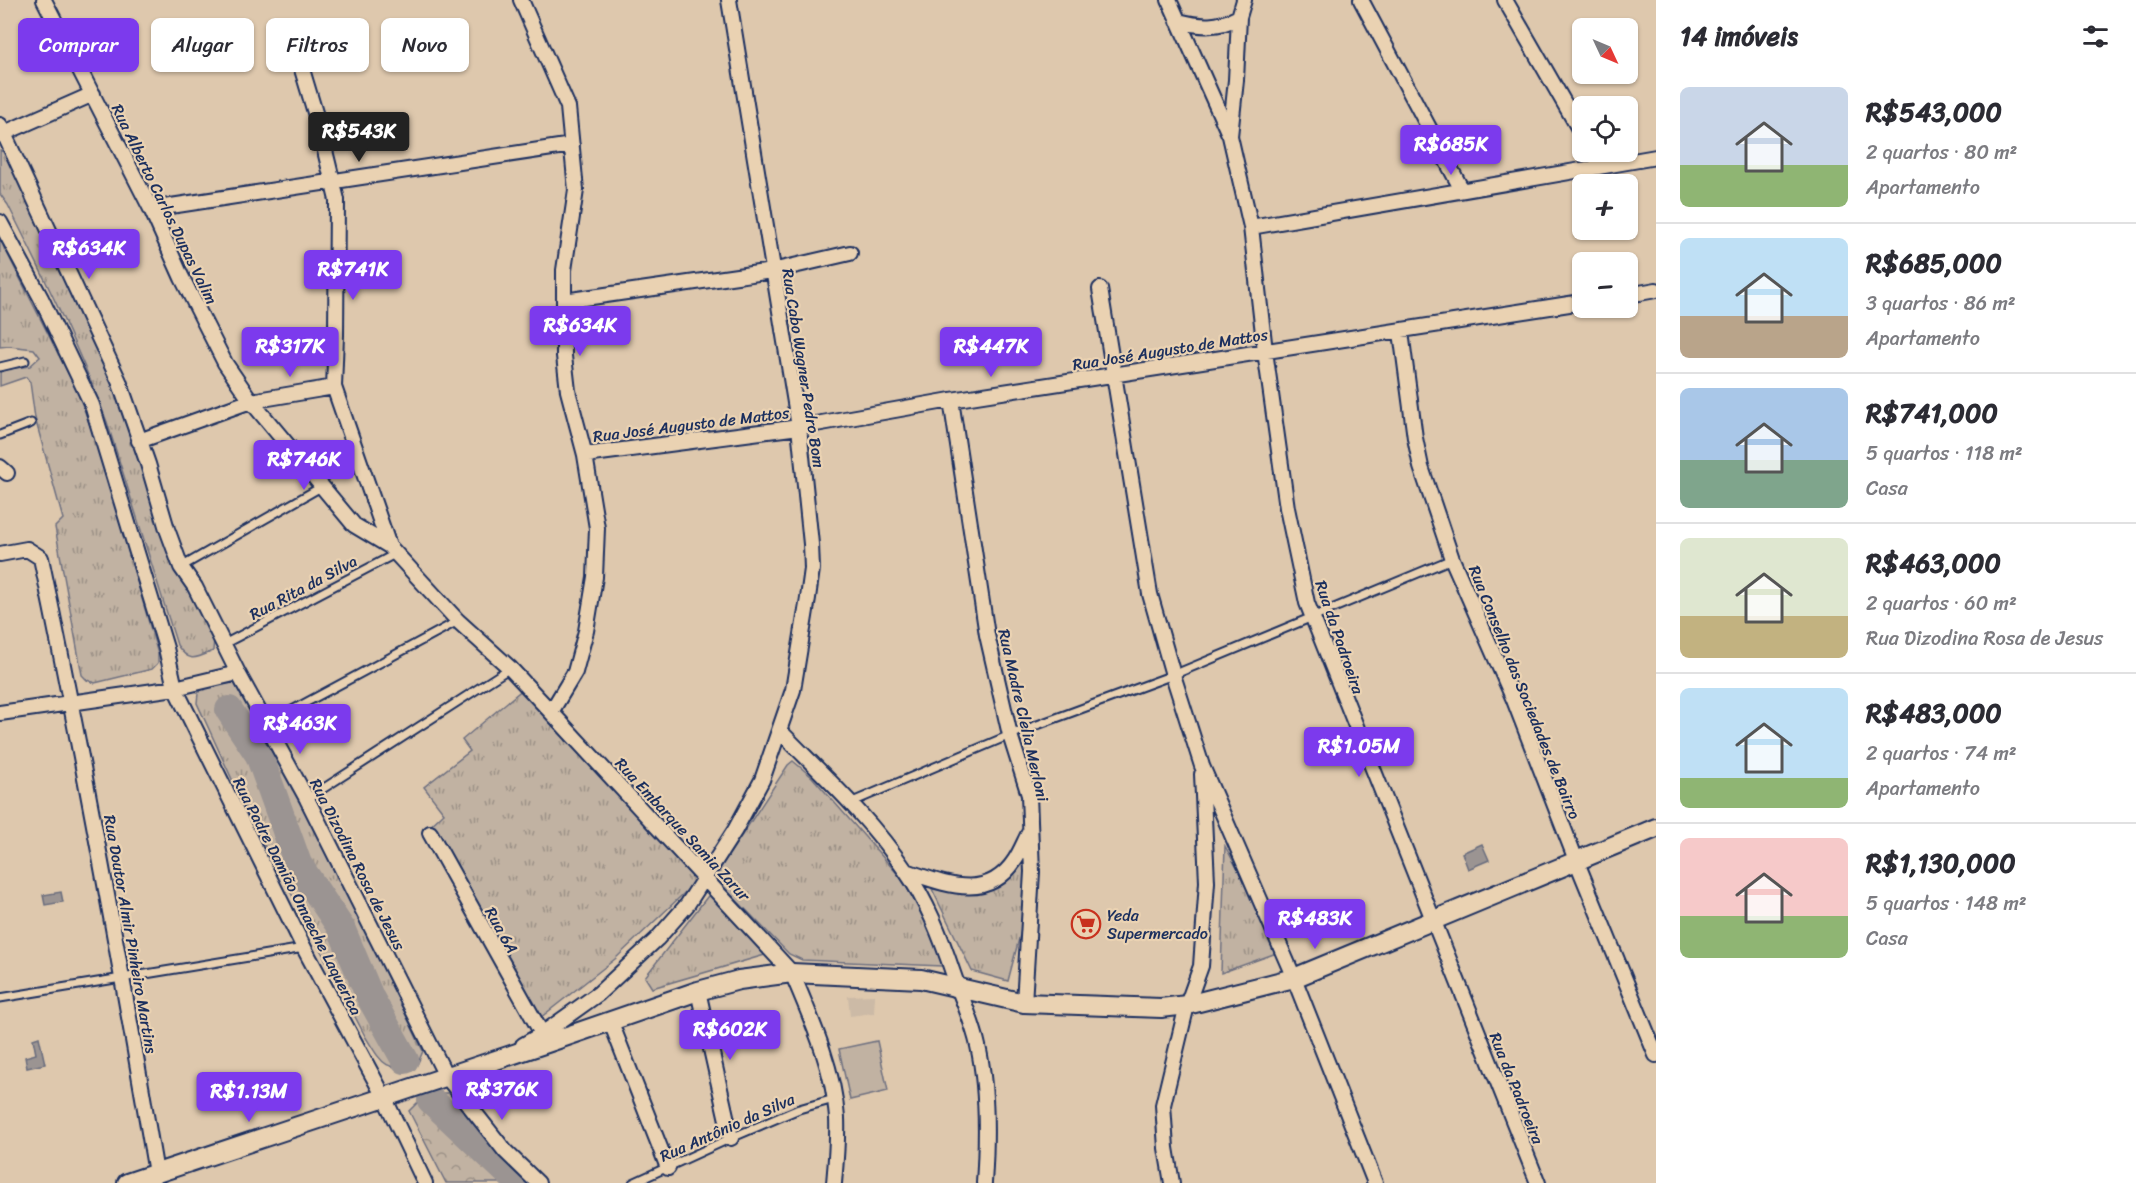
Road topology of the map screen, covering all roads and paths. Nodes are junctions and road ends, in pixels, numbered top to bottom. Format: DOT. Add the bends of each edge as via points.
graph roads {
  1 [pos="44,0"];
  2 [pos="521,0"];
  3 [pos="729,0"];
  4 [pos="1169,0"];
  5 [pos="1244,0"];
  6 [pos="1361,0"];
  7 [pos="1505,0"];
  8 [pos="1239,17"];
  9 [pos="1178,21"];
  10 [pos="303,72"];
  11 [pos="93,94"];
  12 [pos="1572,117"];
  13 [pos="1,131"];
  14 [pos="1230,136"];
  15 [pos="572,145"];
  16 [pos="1656,157"];
  17 [pos="1599,162"];
  18 [pos="1601,166"];
  19 [pos="334,183"];
  20 [pos="1462,190"];
  21 [pos="151,209"];
  22 [pos="0,222"];
  23 [pos="1251,227"];
  24 [pos="850,252"];
  25 [pos="772,271"];
  26 [pos="1101,289"];
  27 [pos="1656,290"];
  28 [pos="1638,293"];
  29 [pos="564,301"];
  30 [pos="1572,304"];
  31 [pos="1401,332"];
  32 [pos="1266,351"];
  33 [pos="25,361"];
  34 [pos="0,367"];
  35 [pos="1114,374"];
  36 [pos="334,387"];
  37 [pos="951,400"];
  38 [pos="251,401"];
  39 [pos="31,423"];
  40 [pos="799,427"];
  41 [pos="0,435"];
  42 [pos="140,441"];
  43 [pos="585,455"];
  44 [pos="321,487"];
  45 [pos="392,550"];
  46 [pos="0,554"];
  47 [pos="1452,559"];
  48 [pos="181,567"];
  49 [pos="1313,619"];
  50 [pos="458,621"];
  51 [pos="224,644"];
  52 [pos="510,668"];
  53 [pos="238,673"];
  54 [pos="1173,675"];
  55 [pos="175,688"];
  56 [pos="72,701"];
  57 [pos="551,712"];
  58 [pos="0,713"];
  59 [pos="266,724"];
  60 [pos="780,731"];
  61 [pos="1010,735"];
  62 [pos="1202,766"];
  63 [pos="307,799"];
  64 [pos="850,802"];
  65 [pos="1656,828"];
  66 [pos="1031,829"];
  67 [pos="430,833"];
  68 [pos="1576,860"];
  69 [pos="906,871"];
  70 [pos="706,878"];
  71 [pos="1432,920"];
  72 [pos="304,948"];
  73 [pos="792,973"];
  74 [pos="123,978"];
  75 [pos="1294,978"];
  76 [pos="957,987"];
  77 [pos="698,991"];
  78 [pos="0,998"];
  79 [pos="1024,1003"];
  80 [pos="1187,1005"];
  81 [pos="610,1020"];
  82 [pos="544,1039"];
  83 [pos="1656,1055"];
  84 [pos="446,1076"];
  85 [pos="384,1097"];
  86 [pos="834,1099"];
  87 [pos="731,1138"];
  88 [pos="668,1168"];
  89 [pos="156,1173"];
  90 [pos="127,1183"];
  91 [pos="425,1183"];
  92 [pos="538,1183"];
  93 [pos="633,1183"];
  94 [pos="834,1183"];
  95 [pos="984,1183"];
  96 [pos="1172,1183"];
  97 [pos="1375,1183"];
  98 [pos="1538,1183"];
  1 -- 11 [label="street, Rua Alberto Carlos Dupas Valim"];
  2 -- 15 [label="street" via="561,86 568,107"];
  3 -- 25 [label="street, Rua Cabo Wagner Pedro Bom"];
  4 -- 9 [label="street"];
  5 -- 8 [label="street, Rua da Padroeira"];
  6 -- 20 [label="street"];
  7 -- 12 [label="street"];
  8 -- 9 [label="street" via="1211,27"];
  8 -- 14 [label="street, Rua da Padroeira"];
  9 -- 14 [label="street"];
  10 -- 19 [label="street"];
  11 -- 13 [label="street"];
  11 -- 21 [label="street, Rua Alberto Carlos Dupas Valim"];
  13 -- 42 [label="street, Rua Dizodina Rosa de Jesus" via="119,381"];
  14 -- 23 [label="street, Rua da Padroeira"];
  15 -- 19 [label="street"];
  15 -- 29 [label="street" via="576,190 564,270"];
  16 -- 18 [label="street"];
  17 -- 18 [label="street"];
  18 -- 20 [label="street"];
  19 -- 21 [label="street"];
  19 -- 36 [label="street" via="338,230"];
  20 -- 23 [label="street"];
  21 -- 38 [label="street, Rua Alberto Carlos Dupas Valim" via="225,363"];
  22 -- 55 [label="street, Rua Padre Damião Omaeche Laquerica" via="92,405"];
  23 -- 32 [label="street, Rua da Padroeira"];
  24 -- 25 [label="street"];
  25 -- 29 [label="street"];
  25 -- 40 [label="street, Rua Cabo Wagner Pedro Bom"];
  26 -- 35 [label="street"];
  27 -- 28 [label="street"];
  29 -- 43 [label="street" via="568,391"];
  30 -- 31 [label="street, Rua José Augusto de Mattos"];
  31 -- 32 [label="street, Rua José Augusto de Mattos"];
  31 -- 47 [label="street, Rua Conselho das Sociedades de Bairro" via="1421,467"];
  32 -- 35 [label="street, Rua José Augusto de Mattos"];
  32 -- 49 [label="street, Rua da Padroeira" via="1287,508"];
  33 -- 34 [label="lane"];
  35 -- 37 [label="street, Rua José Augusto de Mattos"];
  35 -- 54 [label="street" via="1150,594"];
  36 -- 38 [label="street"];
  36 -- 45 [label="street"];
  37 -- 40 [label="street, Rua José Augusto de Mattos"];
  37 -- 61 [label="street, Rua Madre Clelia Merloni" via="987,635"];
  38 -- 42 [label="street"];
  38 -- 44 [label="street, Rua Alberto Carlos Dupas Valim"];
  39 -- 41 [label="lane"];
  40 -- 43 [label="street, Rua José Augusto de Mattos"];
  40 -- 60 [label="street, Rua Cabo Wagner Pedro Bom" via="812,569 793,690"];
  42 -- 48 [label="street, Rua Dizodina Rosa de Jesus"];
  43 -- 57 [label="street" via="597,528 595,577 575,672"];
  44 -- 45 [label="street, Rua Alberto Carlos Dupas Valim" via="354,525"];
  44 -- 48 [label="lane"];
  45 -- 50 [label="street, Rua Embarque Samia Zarur"];
  45 -- 51 [label="lane, Rua Rita da Silva"];
  46 -- 56 [label="street" via="27,549 41,558"];
  47 -- 49 [label="lane"];
  47 -- 68 [label="street, Rua Conselho das Sociedades de Bairro" via="1514,700"];
  48 -- 51 [label="street, Rua Dizodina Rosa de Jesus"];
  49 -- 54 [label="lane"];
  49 -- 71 [label="street, Rua da Padroeira"];
  50 -- 52 [label="street, Rua Embarque Samia Zarur"];
  50 -- 59 [label="lane"];
  51 -- 53 [label="street, Rua Dizodina Rosa de Jesus"];
  52 -- 57 [label="street, Rua Embarque Samia Zarur"];
  52 -- 63 [label="lane"];
  53 -- 55 [label="street"];
  53 -- 59 [label="street, Rua Dizodina Rosa de Jesus"];
  54 -- 61 [label="lane"];
  54 -- 62 [label="street"];
  55 -- 56 [label="street"];
  55 -- 72 [label="street, Rua Padre Damião Omaeche Laquerica"];
  56 -- 58 [label="street"];
  56 -- 74 [label="street, Rua Doutor Almir Pinheiro Martins"];
  57 -- 70 [label="street, Rua Embarque Samia Zarur"];
  59 -- 63 [label="street, Rua Dizodina Rosa de Jesus"];
  60 -- 64 [label="street"];
  60 -- 70 [label="street, Rua Cabo Wagner Pedro Bom" via="762,780"];
  61 -- 64 [label="lane"];
  61 -- 66 [label="street, Rua Madre Clelia Merloni" via="1029,795"];
  62 -- 75 [label="street"];
  62 -- 80 [label="street" via="1205,922 1201,966"];
  63 -- 84 [label="street, Rua Dizodina Rosa de Jesus"];
  64 -- 69 [label="street"];
  65 -- 68 [label="street"];
  66 -- 69 [label="street" via="1015,860 1000,878 977,887 953,887"];
  66 -- 79 [label="street, Rua Madre Clelia Merloni"];
  67 -- 82 [label="street, Rua 6A"];
  68 -- 71 [label="street"];
  68 -- 83 [label="street, Rua Conselho das Sociedades de Bairro"];
  69 -- 76 [label="street" via="929,911"];
  70 -- 73 [label="street, Rua Embarque Samia Zarur"];
  70 -- 82 [label="street, Rua Cabo Wagner Pedro Bom" via="657,939"];
  71 -- 75 [label="street"];
  71 -- 98 [label="street, Rua da Padroeira"];
  72 -- 74 [label="lane"];
  72 -- 85 [label="street, Rua Padre Damião Omaeche Laquerica"];
  73 -- 76 [label="street" via="921,979"];
  73 -- 77 [label="street" via="739,980"];
  73 -- 86 [label="street, Rua Embarque Samia Zarur" via="813,1022"];
  74 -- 78 [label="lane"];
  74 -- 89 [label="street, Rua Doutor Almir Pinheiro Martins"];
  75 -- 80 [label="street"];
  75 -- 97 [label="street"];
  76 -- 79 [label="street"];
  76 -- 95 [label="street" via="978,1045 983,1081"];
  77 -- 81 [label="street"];
  77 -- 87 [label="street"];
  79 -- 80 [label="street" via="1161,1008"];
  80 -- 96 [label="street" via="1163,1105"];
  81 -- 82 [label="street"];
  81 -- 88 [label="street"];
  82 -- 84 [label="street"];
  84 -- 85 [label="street"];
  84 -- 92 [label="street, Rua Dizodina Rosa de Jesus" via="505,1151"];
  85 -- 89 [label="street"];
  85 -- 91 [label="street, Rua Padre Damião Omaeche Laquerica"];
  86 -- 87 [label="lane, Rua Antônio da Silva" via="799,1109"];
  86 -- 94 [label="street, Rua Embarque Samia Zarur"];
  87 -- 88 [label="lane, Rua Antônio da Silva"];
  88 -- 93 [label="lane, Rua Antônio da Silva"];
  89 -- 90 [label="street"];
}
